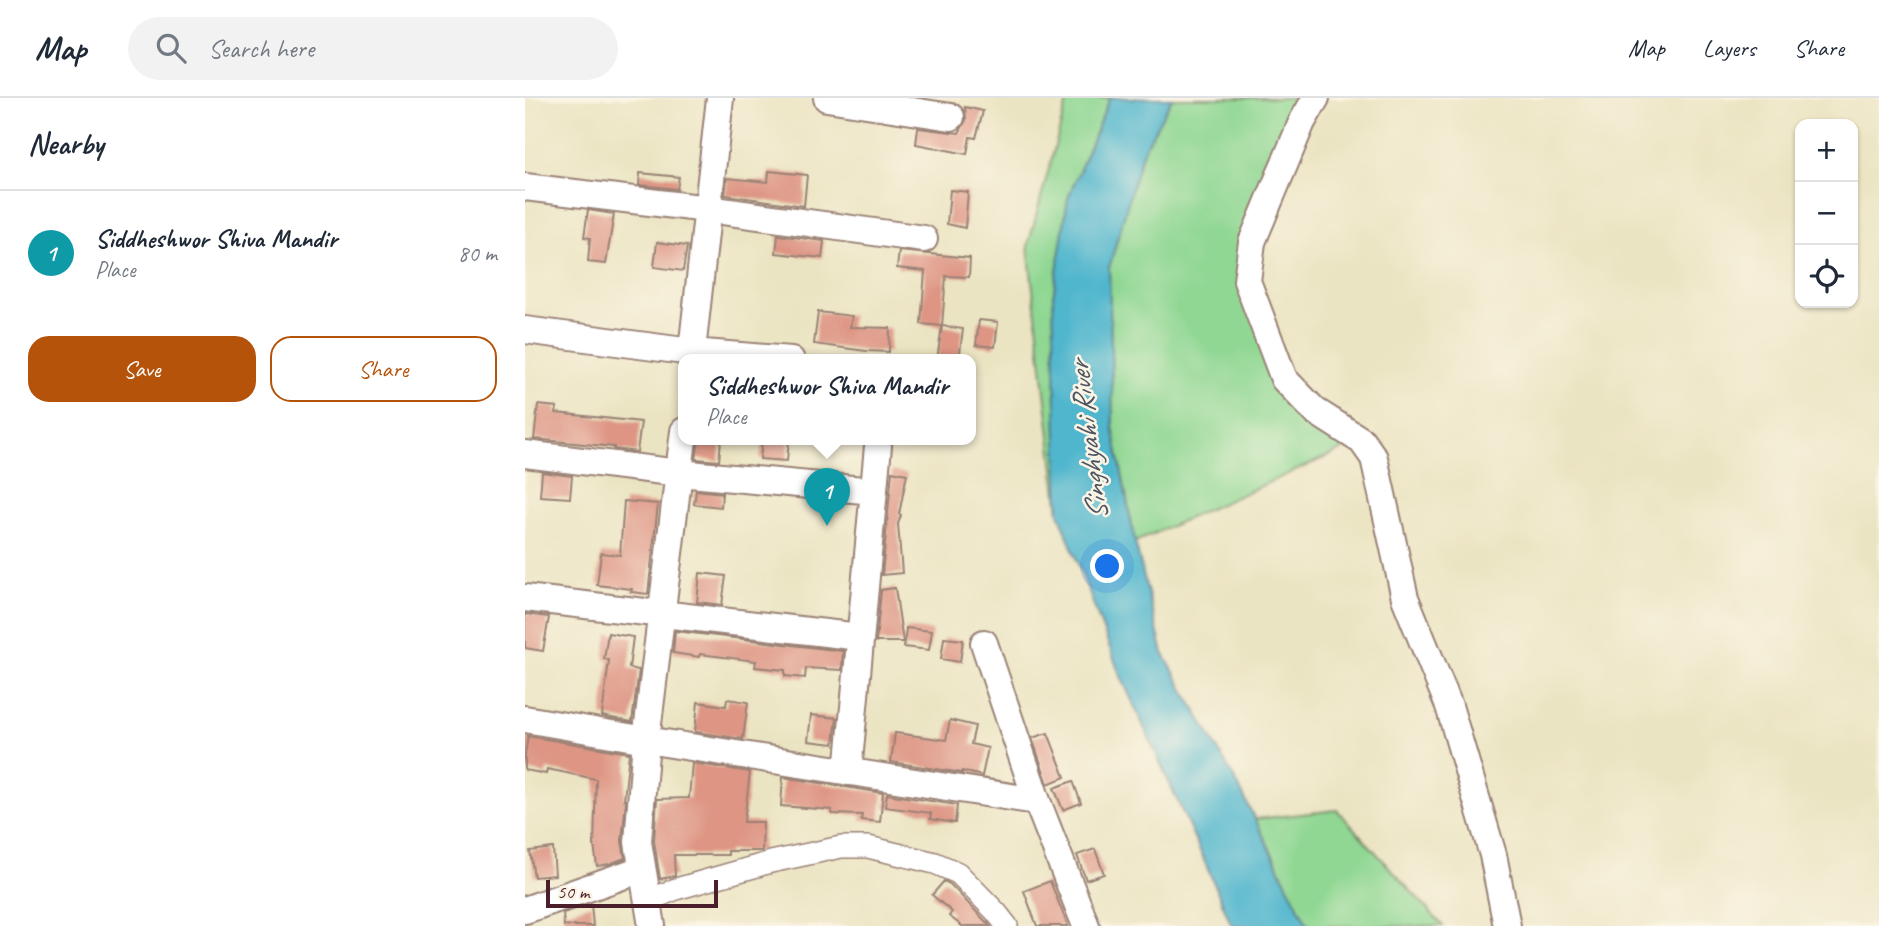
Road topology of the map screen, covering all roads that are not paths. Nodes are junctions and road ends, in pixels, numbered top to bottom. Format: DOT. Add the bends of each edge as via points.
graph roads {
  1 [pos="720,98"];
  2 [pos="827,98"];
  3 [pos="1316,98"];
  4 [pos="951,117"];
  5 [pos="525,187"];
  6 [pos="708,209"];
  7 [pos="924,239"];
  8 [pos="525,330"];
  9 [pos="679,354"];
  10 [pos="692,354"];
  11 [pos="682,445"];
  12 [pos="878,446"];
  13 [pos="525,454"];
  14 [pos="679,473"];
  15 [pos="874,491"];
  16 [pos="525,598"];
  17 [pos="662,614"];
  18 [pos="860,637"];
  19 [pos="984,643"];
  20 [pos="525,719"];
  21 [pos="646,740"];
  22 [pos="848,772"];
  23 [pos="1037,801"];
  24 [pos="642,869"];
  25 [pos="525,910"];
  26 [pos="649,914"];
  27 [pos="1007,926"];
  28 [pos="1086,926"];
  29 [pos="1507,926"];
  1 -- 6 [label="street"];
  2 -- 4 [label="street"];
  3 -- 29 [label="street" via="1252,242 1247,281 1284,379 1315,411 1362,441 1374,458 1405,598 1450,706 1493,855"];
  5 -- 6 [label="street"];
  6 -- 7 [label="street"];
  6 -- 10 [label="street"];
  8 -- 9 [label="street"];
  11 -- 14 [label="street"];
  12 -- 15 [label="street"];
  13 -- 14 [label="street"];
  14 -- 15 [label="street"];
  14 -- 17 [label="street"];
  15 -- 18 [label="street"];
  16 -- 17 [label="street"];
  17 -- 18 [label="street"];
  17 -- 21 [label="street"];
  18 -- 22 [label="street"];
  19 -- 23 [label="street"];
  20 -- 21 [label="street"];
  21 -- 22 [label="street"];
  21 -- 24 [label="street" via="638,842"];
  22 -- 23 [label="street"];
  23 -- 28 [label="street"];
  24 -- 25 [label="street"];
  24 -- 26 [label="street"];
  26 -- 27 [label="street" via="675,889 771,862 868,846 958,873"];
}
